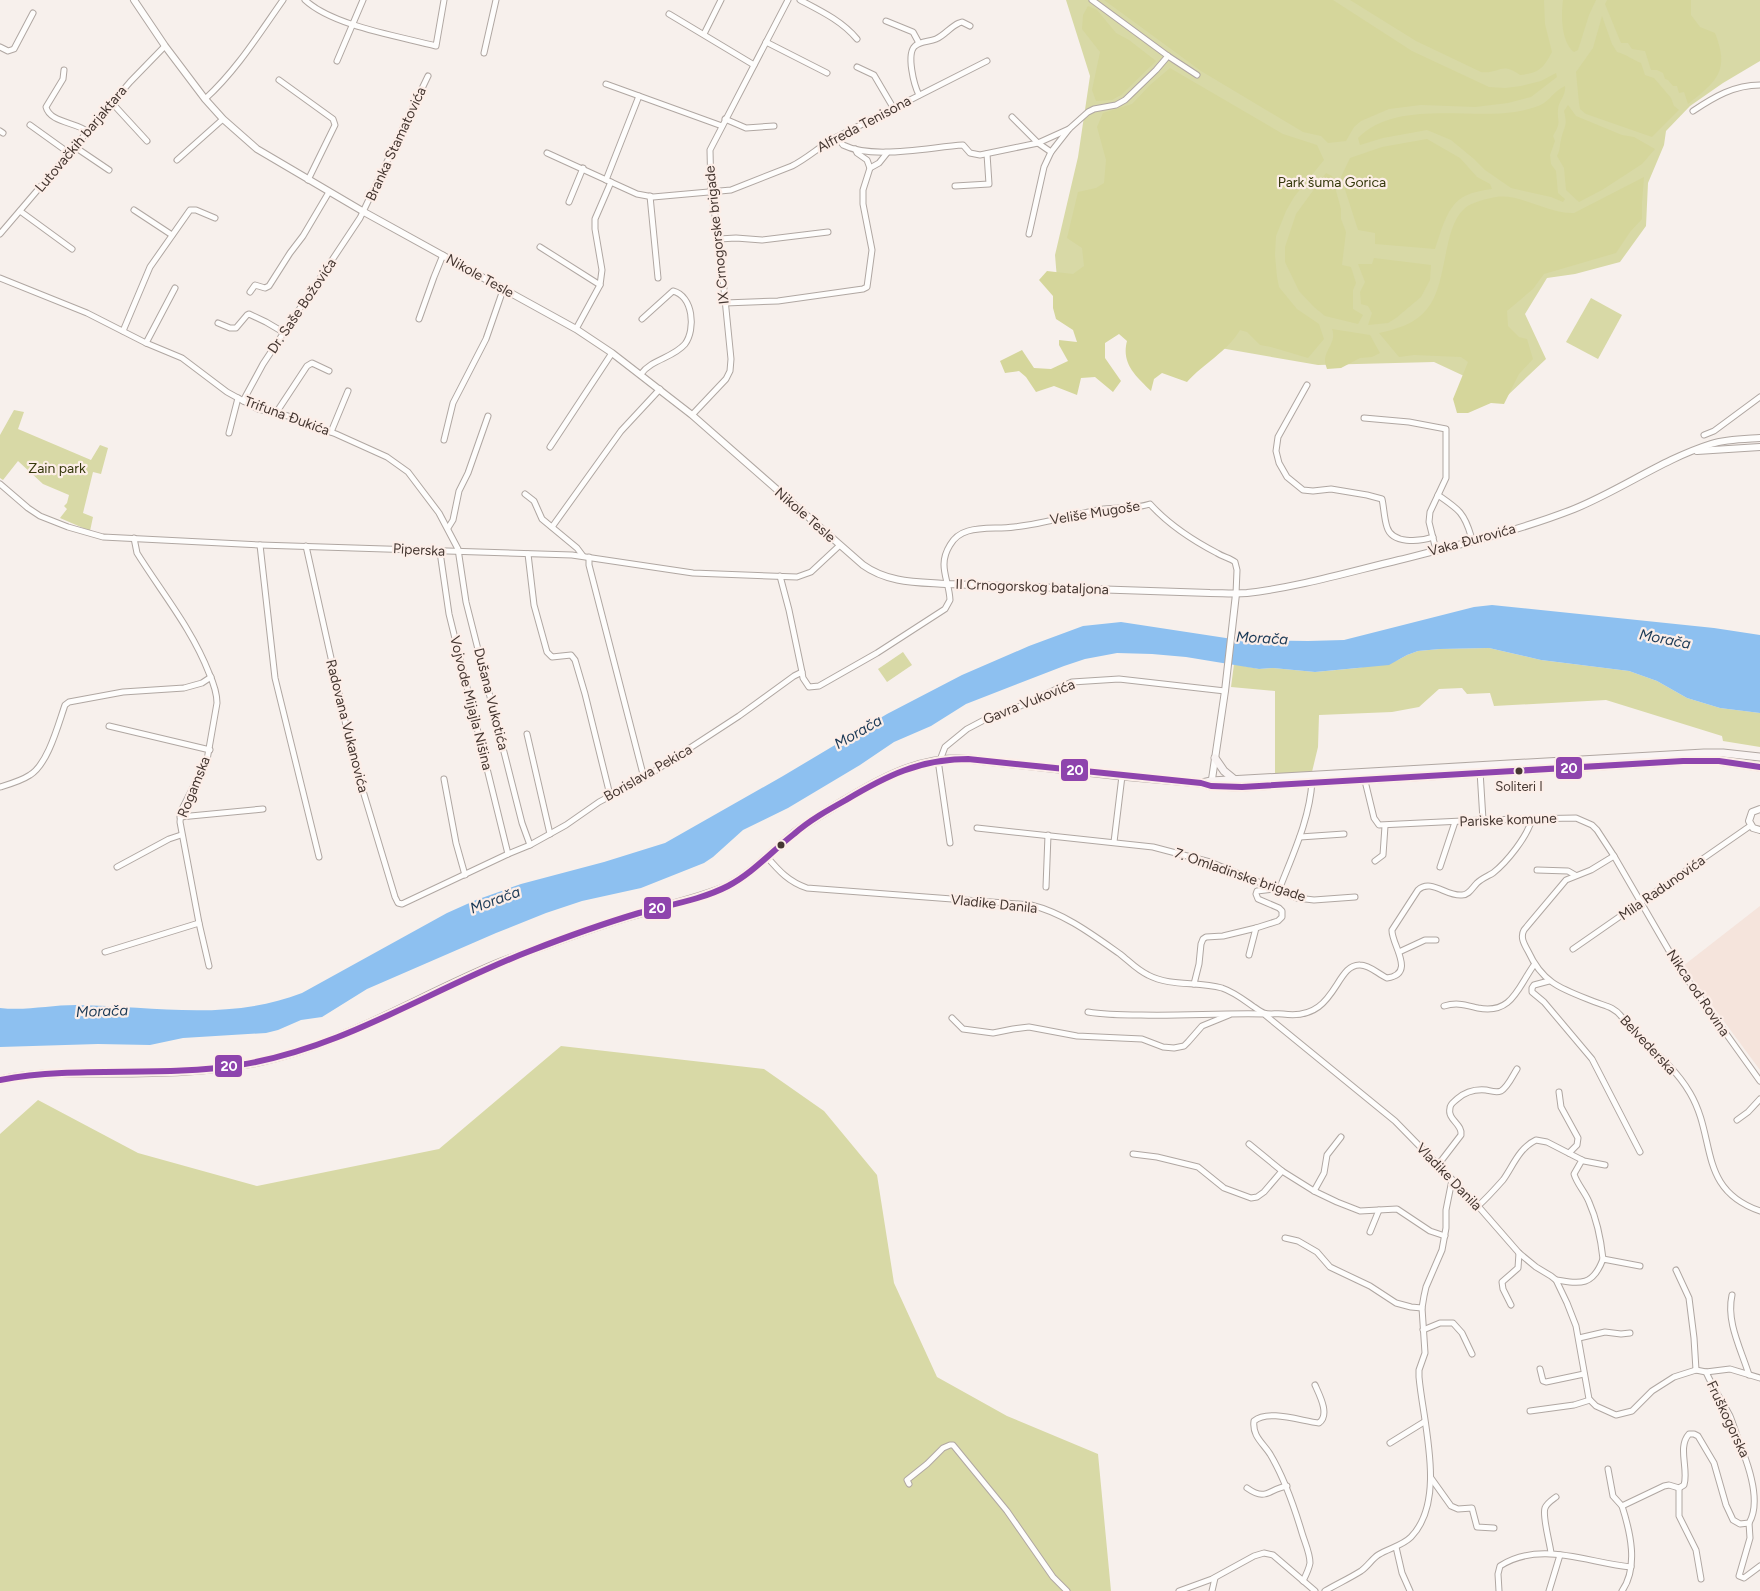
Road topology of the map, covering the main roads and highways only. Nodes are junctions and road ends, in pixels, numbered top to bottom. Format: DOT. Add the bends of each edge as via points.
graph roads {
  1 [pos="1760,756"];
  2 [pos="1215,758"];
  3 [pos="1760,767"];
  4 [pos="1235,780"];
  5 [pos="1211,783"];
  6 [pos="0,1080"];
  1 -- 4 [label="main road" via="1704,752"];
  2 -- 4 [label="main road"];
  3 -- 5 [label="main road" via="1719,761 1683,761 1242,787"];
  4 -- 5 [label="main road"];
  5 -- 6 [label="main road" via="968,759 939,760 906,768 870,785 808,823 737,880 720,889 610,922 502,962 353,1032 298,1052 213,1069 40,1074"];
}
